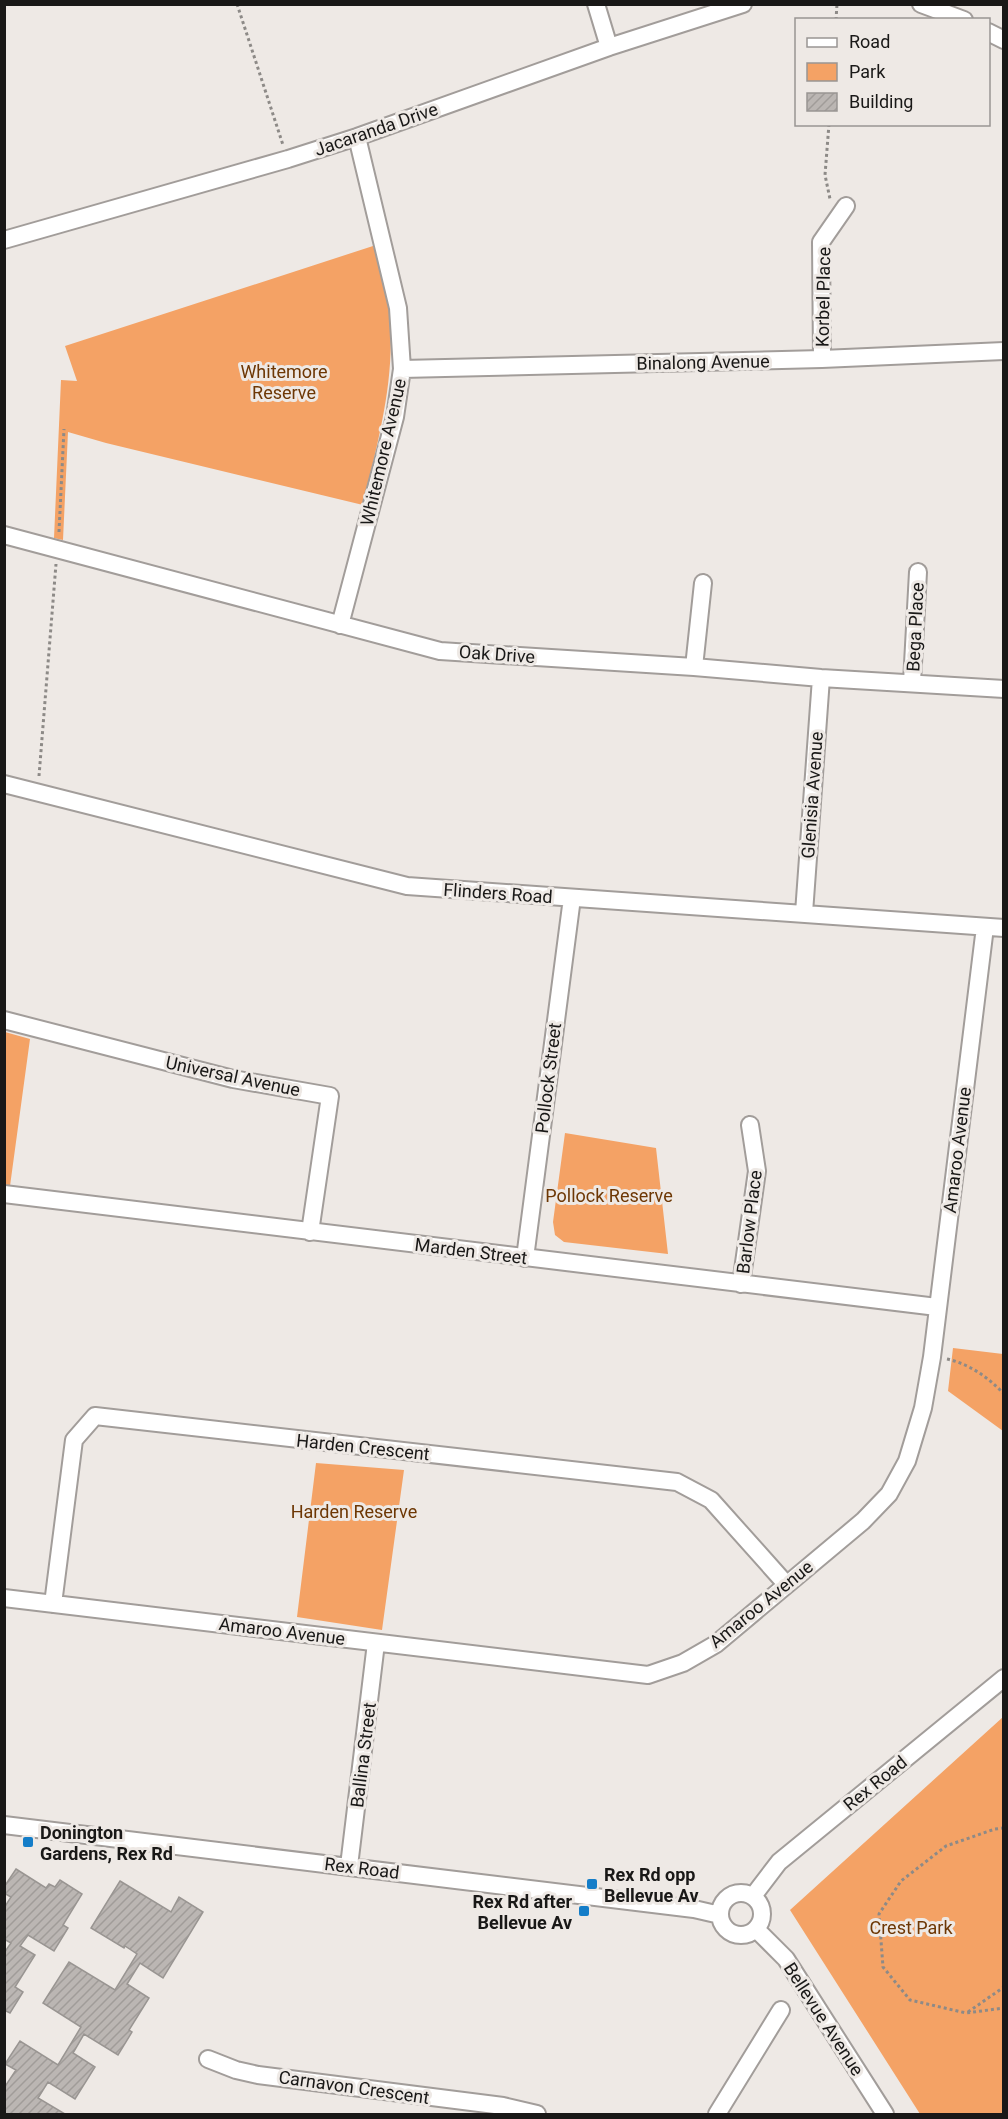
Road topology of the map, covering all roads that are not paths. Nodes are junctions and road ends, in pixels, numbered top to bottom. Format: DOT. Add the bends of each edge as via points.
graph roads {
  1 [pos="596,4"];
  2 [pos="743,4"];
  3 [pos="921,4"];
  4 [pos="959,18"];
  5 [pos="990,33"];
  6 [pos="1004,40"];
  7 [pos="609,47"];
  8 [pos="357,137"];
  9 [pos="842,211"];
  10 [pos="4,240"];
  11 [pos="1004,351"];
  12 [pos="822,359"];
  13 [pos="402,369"];
  14 [pos="4,535"];
  15 [pos="918,572"];
  16 [pos="703,584"];
  17 [pos="340,625"];
  18 [pos="694,667"];
  19 [pos="821,678"];
  20 [pos="912,682"];
  21 [pos="1004,689"];
  22 [pos="4,783"];
  23 [pos="572,898"];
  24 [pos="804,913"];
  25 [pos="985,927"];
  26 [pos="1004,928"];
  27 [pos="4,1020"];
  28 [pos="750,1125"];
  29 [pos="4,1194"];
  30 [pos="310,1232"];
  31 [pos="525,1258"];
  32 [pos="741,1284"];
  33 [pos="938,1307"];
  34 [pos="786,1584"];
  35 [pos="4,1598"];
  36 [pos="53,1604"];
  37 [pos="376,1644"];
  38 [pos="1004,1678"];
  39 [pos="4,1825"];
  40 [pos="349,1866"];
  41 [pos="753,1896"];
  42 [pos="720,1915"];
  43 [pos="756,1929"];
  44 [pos="781,2010"];
  45 [pos="207,2059"];
  46 [pos="444,2107"];
  47 [pos="537,2115"];
  48 [pos="717,2115"];
  49 [pos="885,2115"];
  1 -- 7 [label="street"];
  2 -- 7 [label="street, Jacaranda Drive"];
  3 -- 4 [label="street"];
  5 -- 6 [label="street"];
  7 -- 8 [label="street, Jacaranda Drive"];
  8 -- 10 [label="street, Jacaranda Drive"];
  8 -- 13 [label="street, Whitemore Avenue" via="398,308"];
  9 -- 12 [label="street, Korbel Place" via="821,242"];
  11 -- 12 [label="street, Binalong Avenue"];
  12 -- 13 [label="street, Binalong Avenue"];
  13 -- 17 [label="street, Whitemore Avenue" via="394,417"];
  14 -- 17 [label="street, Oak Drive"];
  15 -- 20 [label="street, Bega Place"];
  16 -- 18 [label="street"];
  17 -- 18 [label="street, Oak Drive" via="440,651"];
  18 -- 19 [label="street, Oak Drive"];
  19 -- 20 [label="street, Oak Drive"];
  19 -- 24 [label="street, Glenisia Avenue"];
  20 -- 21 [label="street, Oak Drive"];
  22 -- 23 [label="street, Flinders Road" via="406,886"];
  23 -- 24 [label="street, Flinders Road"];
  23 -- 31 [label="street, Pollock Street"];
  24 -- 25 [label="street, Flinders Road"];
  25 -- 26 [label="street, Flinders Road"];
  25 -- 33 [label="street, Amaroo Avenue"];
  27 -- 30 [label="street, Universal Avenue" via="233,1079 330,1096"];
  28 -- 32 [label="street, Barlow Place" via="757,1171"];
  29 -- 30 [label="street, Marden Street"];
  30 -- 31 [label="street, Marden Street"];
  31 -- 32 [label="street, Marden Street"];
  32 -- 33 [label="street, Marden Street"];
  33 -- 34 [label="street, Amaroo Avenue" via="923,1408 907,1461 889,1494 863,1521"];
  34 -- 36 [label="street, Harden Crescent" via="711,1500 677,1482 95,1416 74,1440"];
  34 -- 37 [label="street, Amaroo Avenue" via="716,1644 683,1663 648,1675"];
  35 -- 36 [label="street, Amaroo Avenue"];
  36 -- 37 [label="street, Amaroo Avenue"];
  37 -- 40 [label="street, Ballina Street"];
  38 -- 41 [label="street, Rex Road" via="779,1862"];
  39 -- 40 [label="street, Rex Road"];
  40 -- 42 [label="street, Rex Road"];
  41 -- 42 [label="street" via="740,1892 728,1897"];
  41 -- 43 [label="street" via="763,1912"];
  42 -- 43 [label="street" via="725,1928 737,1935"];
  43 -- 49 [label="street, Bellevue Avenue" via="786,1959"];
  44 -- 48 [label="street"];
  45 -- 46 [label="street, Carnavon Crescent" via="258,2075"];
  46 -- 47 [label="street, Carnavon Crescent" via="503,2106"];
}
